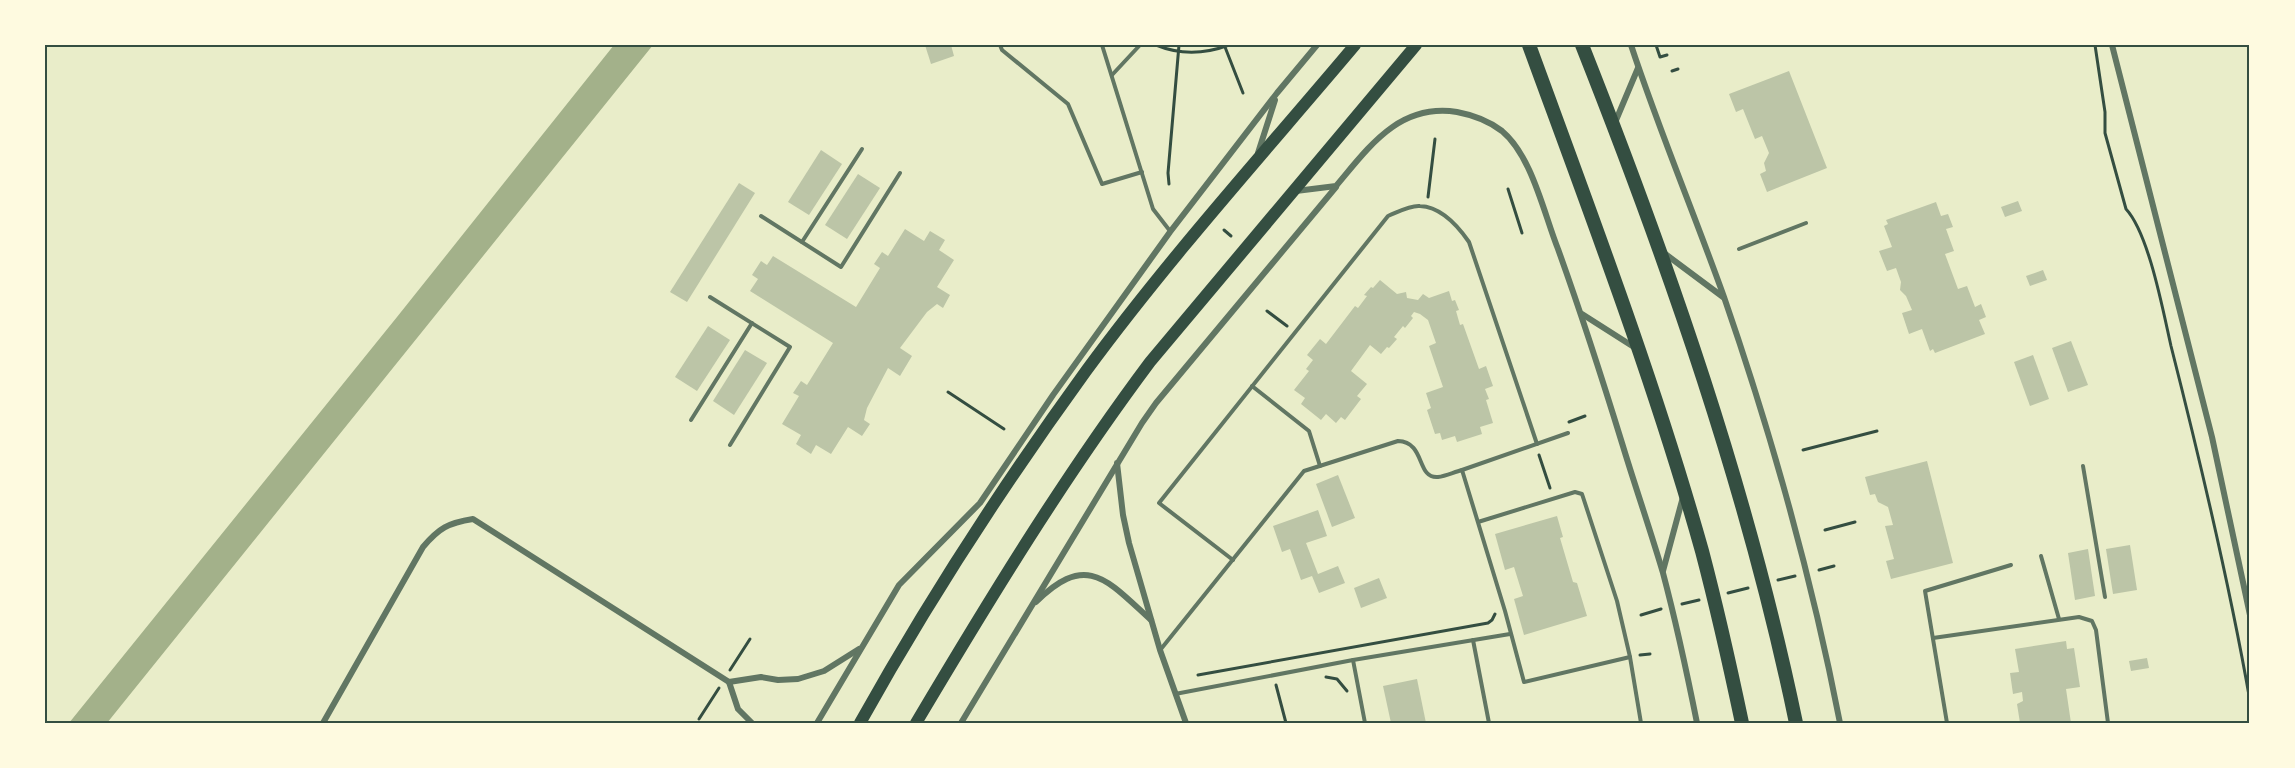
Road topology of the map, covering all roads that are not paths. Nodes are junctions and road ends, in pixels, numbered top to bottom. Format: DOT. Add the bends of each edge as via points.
graph roads {
  1 [pos="1000,45"];
  2 [pos="1102,45"];
  3 [pos="1140,45"];
  4 [pos="1317,45"];
  5 [pos="1355,45"];
  6 [pos="1416,45"];
  7 [pos="1529,45"];
  8 [pos="1582,45"];
  9 [pos="1631,45"];
  10 [pos="2112,45"];
  11 [pos="1638,68"];
  12 [pos="1112,75"];
  13 [pos="1277,93"];
  14 [pos="1614,125"];
  15 [pos="862,148"];
  16 [pos="1254,165"];
  17 [pos="1142,172"];
  18 [pos="900,173"];
  19 [pos="1336,186"];
  20 [pos="1292,192"];
  21 [pos="761,216"];
  22 [pos="1806,223"];
  23 [pos="1170,232"];
  24 [pos="802,242"];
  25 [pos="1659,249"];
  26 [pos="1739,249"];
  27 [pos="710,297"];
  28 [pos="1724,298"];
  29 [pos="1581,314"];
  30 [pos="752,323"];
  31 [pos="1638,350"];
  32 [pos="1252,386"];
  33 [pos="691,420"];
  34 [pos="1568,433"];
  35 [pos="1537,444"];
  36 [pos="730,445"];
  37 [pos="1117,463"];
  38 [pos="1320,466"];
  39 [pos="2083,466"];
  40 [pos="1462,470"];
  41 [pos="1010,481"];
  42 [pos="1684,493"];
  43 [pos="980,503"];
  44 [pos="1478,522"];
  45 [pos="2042,556"];
  46 [pos="1233,560"];
  47 [pos="2011,565"];
  48 [pos="1662,572"];
  49 [pos="2105,597"];
  50 [pos="1029,609"];
  51 [pos="2250,615"];
  52 [pos="2059,619"];
  53 [pos="1151,620"];
  54 [pos="1510,634"];
  55 [pos="1933,639"];
  56 [pos="1473,640"];
  57 [pos="862,647"];
  58 [pos="1160,650"];
  59 [pos="1630,657"];
  60 [pos="1353,660"];
  61 [pos="729,682"];
  62 [pos="1175,694"];
  63 [pos="323,723"];
  64 [pos="752,723"];
  65 [pos="817,723"];
  66 [pos="860,723"];
  67 [pos="916,723"];
  68 [pos="961,723"];
  69 [pos="1186,723"];
  70 [pos="1365,723"];
  71 [pos="1490,723"];
  72 [pos="1641,723"];
  73 [pos="1697,723"];
  74 [pos="1742,723"];
  75 [pos="1797,723"];
  76 [pos="1840,723"];
  77 [pos="1947,723"];
  78 [pos="2108,723"];
  1 -- 17 [label="lane" via="1068,104 1102,184"];
  2 -- 12 [label="lane"];
  3 -- 12 [label="lane"];
  4 -- 13 [label="street"];
  5 -- 16 [label="main road"];
  6 -- 20 [label="main road"];
  7 -- 31 [label="main road"];
  8 -- 14 [label="main road"];
  9 -- 11 [label="street"];
  10 -- 51 [label="street" via="2212,437"];
  11 -- 14 [label="street"];
  11 -- 28 [label="street"];
  12 -- 17 [label="lane"];
  13 -- 16 [label="street"];
  13 -- 23 [label="street"];
  14 -- 25 [label="main road"];
  15 -- 24 [label="lane"];
  16 -- 41 [label="main road" via="1087,370"];
  17 -- 23 [label="lane" via="1153,209"];
  18 -- 24 [label="lane" via="841,267"];
  19 -- 20 [label="street"];
  19 -- 29 [label="street" via="1380,137 1411,116 1447,111 1489,122 1510,140 1536,186"];
  19 -- 37 [label="street" via="1156,403"];
  20 -- 67 [label="main road" via="1126,395 998,588"];
  21 -- 24 [label="lane"];
  22 -- 26 [label="lane"];
  23 -- 43 [label="street"];
  25 -- 28 [label="street"];
  25 -- 75 [label="main road" via="1736,480"];
  27 -- 30 [label="lane"];
  28 -- 76 [label="street" via="1778,469"];
  29 -- 31 [label="street"];
  29 -- 48 [label="street"];
  30 -- 33 [label="lane"];
  30 -- 36 [label="lane" via="790,347"];
  31 -- 42 [label="main road"];
  32 -- 35 [label="lane" via="1389,216 1413,207 1427,207 1453,222 1469,242"];
  32 -- 38 [label="lane" via="1310,431"];
  32 -- 46 [label="lane" via="1159,503"];
  34 -- 35 [label="lane"];
  35 -- 40 [label="lane"];
  37 -- 50 [label="street"];
  37 -- 53 [label="street" via="1123,515"];
  38 -- 40 [label="lane" via="1404,441 1413,445 1427,473 1439,477"];
  38 -- 46 [label="lane" via="1304,471"];
  39 -- 49 [label="lane"];
  40 -- 44 [label="lane"];
  41 -- 43 [label="street"];
  41 -- 66 [label="main road" via="947,576"];
  42 -- 48 [label="street"];
  42 -- 74 [label="main road"];
  43 -- 57 [label="street" via="899,585"];
  44 -- 54 [label="lane"];
  44 -- 59 [label="lane" via="1579,492 1617,601"];
  45 -- 52 [label="lane"];
  46 -- 58 [label="lane"];
  47 -- 55 [label="lane" via="1924,591"];
  48 -- 73 [label="street"];
  50 -- 53 [label="street" via="1063,579 1089,576 1115,587"];
  50 -- 68 [label="street"];
  52 -- 55 [label="lane"];
  52 -- 78 [label="lane" via="2092,621"];
  53 -- 58 [label="street"];
  54 -- 56 [label="lane"];
  54 -- 59 [label="lane" via="1524,682"];
  55 -- 77 [label="lane"];
  56 -- 60 [label="lane"];
  56 -- 71 [label="lane"];
  57 -- 61 [label="street" via="824,671 798,679 761,677"];
  57 -- 65 [label="street"];
  58 -- 62 [label="street"];
  59 -- 72 [label="lane"];
  60 -- 62 [label="lane"];
  60 -- 70 [label="lane"];
  61 -- 63 [label="street" via="473,519 454,522 437,531 423,548"];
  61 -- 64 [label="street" via="738,709"];
  62 -- 69 [label="street"];
}
